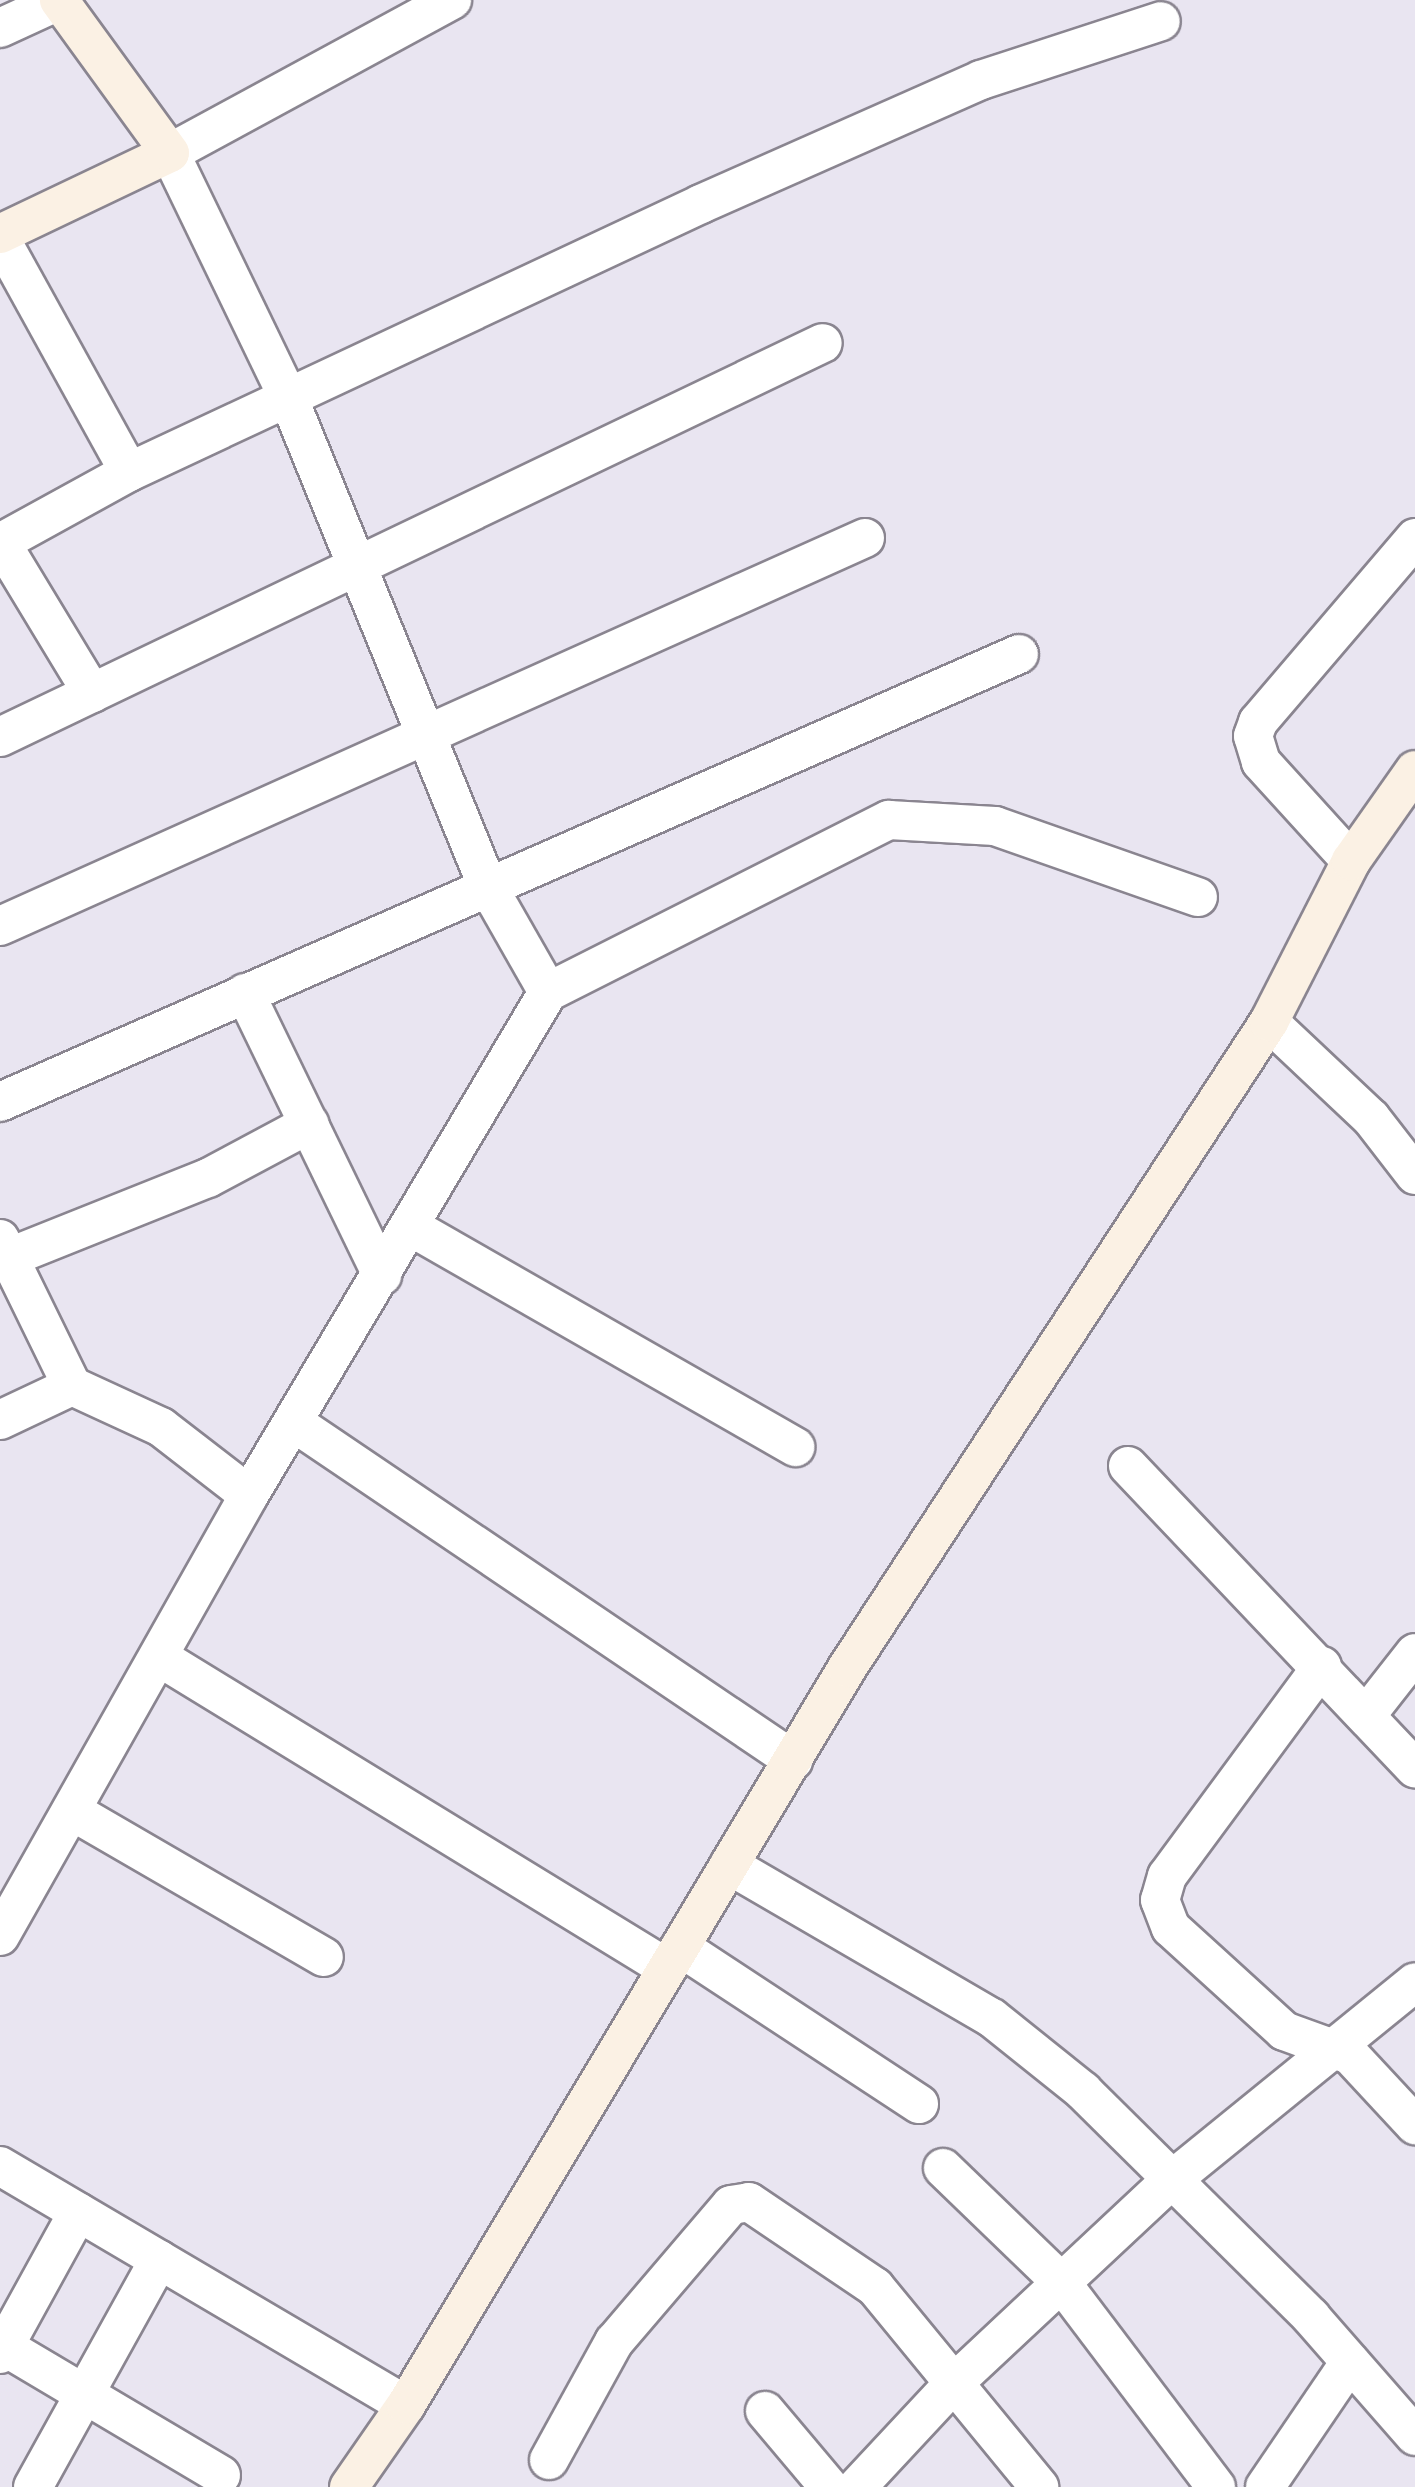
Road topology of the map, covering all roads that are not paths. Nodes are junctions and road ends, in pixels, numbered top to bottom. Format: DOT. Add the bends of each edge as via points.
graph roads {
  1 [pos="60,0"];
  2 [pos="452,0"];
  3 [pos="1161,20"];
  4 [pos="0,28"];
  5 [pos="170,153"];
  6 [pos="0,236"];
  7 [pos="823,343"];
  8 [pos="288,397"];
  9 [pos="129,472"];
  10 [pos="864,538"];
  11 [pos="1415,538"];
  12 [pos="0,542"];
  13 [pos="360,568"];
  14 [pos="1019,654"];
  15 [pos="92,693"];
  16 [pos="428,734"];
  17 [pos="0,737"];
  18 [pos="1415,770"];
  19 [pos="1351,861"];
  20 [pos="487,885"];
  21 [pos="1198,897"];
  22 [pos="0,926"];
  23 [pos="548,992"];
  24 [pos="245,993"];
  25 [pos="1269,1022"];
  26 [pos="0,1102"];
  27 [pos="309,1124"];
  28 [pos="1415,1175"];
  29 [pos="411,1227"];
  30 [pos="3,1253"];
  31 [pos="382,1275"];
  32 [pos="72,1386"];
  33 [pos="0,1419"];
  34 [pos="293,1422"];
  35 [pos="794,1447"];
  36 [pos="1128,1466"];
  37 [pos="249,1495"];
  38 [pos="1415,1653"];
  39 [pos="159,1657"];
  40 [pos="1322,1666"];
  41 [pos="1368,1713"];
  42 [pos="793,1760"];
  43 [pos="1415,1768"];
  44 [pos="72,1811"];
  45 [pos="729,1865"];
  46 [pos="0,1936"];
  47 [pos="324,1956"];
  48 [pos="674,1957"];
  49 [pos="1415,1982"];
  50 [pos="1335,2045"];
  51 [pos="919,2104"];
  52 [pos="1415,2125"];
  53 [pos="0,2166"];
  54 [pos="943,2168"];
  55 [pos="1168,2183"];
  56 [pos="78,2212"];
  57 [pos="159,2260"];
  58 [pos="1061,2282"];
  59 [pos="1,2348"];
  60 [pos="1350,2362"];
  61 [pos="954,2384"];
  62 [pos="88,2396"];
  63 [pos="406,2405"];
  64 [pos="765,2411"];
  65 [pos="1415,2436"];
  66 [pos="549,2460"];
  67 [pos="221,2475"];
  68 [pos="33,2487"];
  69 [pos="349,2487"];
  70 [pos="829,2487"];
  71 [pos="857,2487"];
  72 [pos="1039,2487"];
  73 [pos="1216,2487"];
  74 [pos="1265,2487"];
  1 -- 4 [label="street"];
  1 -- 5 [label="main road"];
  2 -- 5 [label="street"];
  3 -- 8 [label="street" via="981,80"];
  5 -- 6 [label="main road"];
  5 -- 8 [label="street"];
  6 -- 9 [label="street"];
  7 -- 13 [label="street"];
  8 -- 9 [label="street"];
  8 -- 13 [label="street"];
  9 -- 12 [label="street"];
  10 -- 16 [label="street"];
  11 -- 19 [label="street" via="1258,722 1253,736 1261,762"];
  12 -- 15 [label="street"];
  13 -- 15 [label="street"];
  13 -- 16 [label="street"];
  14 -- 20 [label="street"];
  15 -- 17 [label="street"];
  16 -- 20 [label="street"];
  16 -- 22 [label="street"];
  18 -- 19 [label="main road"];
  19 -- 25 [label="main road"];
  20 -- 23 [label="street"];
  20 -- 24 [label="street"];
  21 -- 23 [label="street" via="995,826 889,820"];
  23 -- 29 [label="street"];
  24 -- 26 [label="street"];
  24 -- 27 [label="street"];
  25 -- 28 [label="street" via="1371,1118"];
  25 -- 42 [label="main road"];
  27 -- 30 [label="street" via="208,1178"];
  27 -- 31 [label="street"];
  29 -- 31 [label="street"];
  29 -- 35 [label="street"];
  30 -- 32 [label="street"];
  31 -- 34 [label="street"];
  32 -- 33 [label="street"];
  32 -- 37 [label="street" via="161,1427"];
  34 -- 37 [label="street"];
  34 -- 42 [label="street"];
  36 -- 40 [label="street"];
  37 -- 39 [label="street"];
  38 -- 41 [label="street"];
  39 -- 44 [label="street"];
  39 -- 48 [label="street"];
  40 -- 41 [label="street"];
  40 -- 50 [label="street" via="1167,1876 1160,1900 1171,1928 1284,2031"];
  41 -- 43 [label="street"];
  42 -- 45 [label="main road"];
  44 -- 46 [label="street"];
  44 -- 47 [label="street"];
  45 -- 48 [label="main road"];
  45 -- 55 [label="street" via="992,2018 1083,2091"];
  48 -- 51 [label="street"];
  48 -- 63 [label="main road"];
  49 -- 50 [label="street"];
  50 -- 52 [label="street"];
  50 -- 55 [label="street"];
  53 -- 56 [label="street"];
  54 -- 58 [label="street"];
  55 -- 58 [label="street"];
  55 -- 60 [label="street"];
  56 -- 57 [label="street"];
  56 -- 59 [label="street"];
  57 -- 62 [label="street"];
  57 -- 63 [label="street"];
  58 -- 61 [label="street"];
  58 -- 73 [label="street"];
  59 -- 62 [label="street"];
  60 -- 65 [label="street"];
  60 -- 74 [label="street"];
  61 -- 66 [label="street" via="875,2287 750,2202 739,2201 614,2342"];
  61 -- 71 [label="street"];
  61 -- 72 [label="street"];
  62 -- 67 [label="street"];
  62 -- 68 [label="street"];
  63 -- 69 [label="main road"];
  64 -- 70 [label="street"];
}
